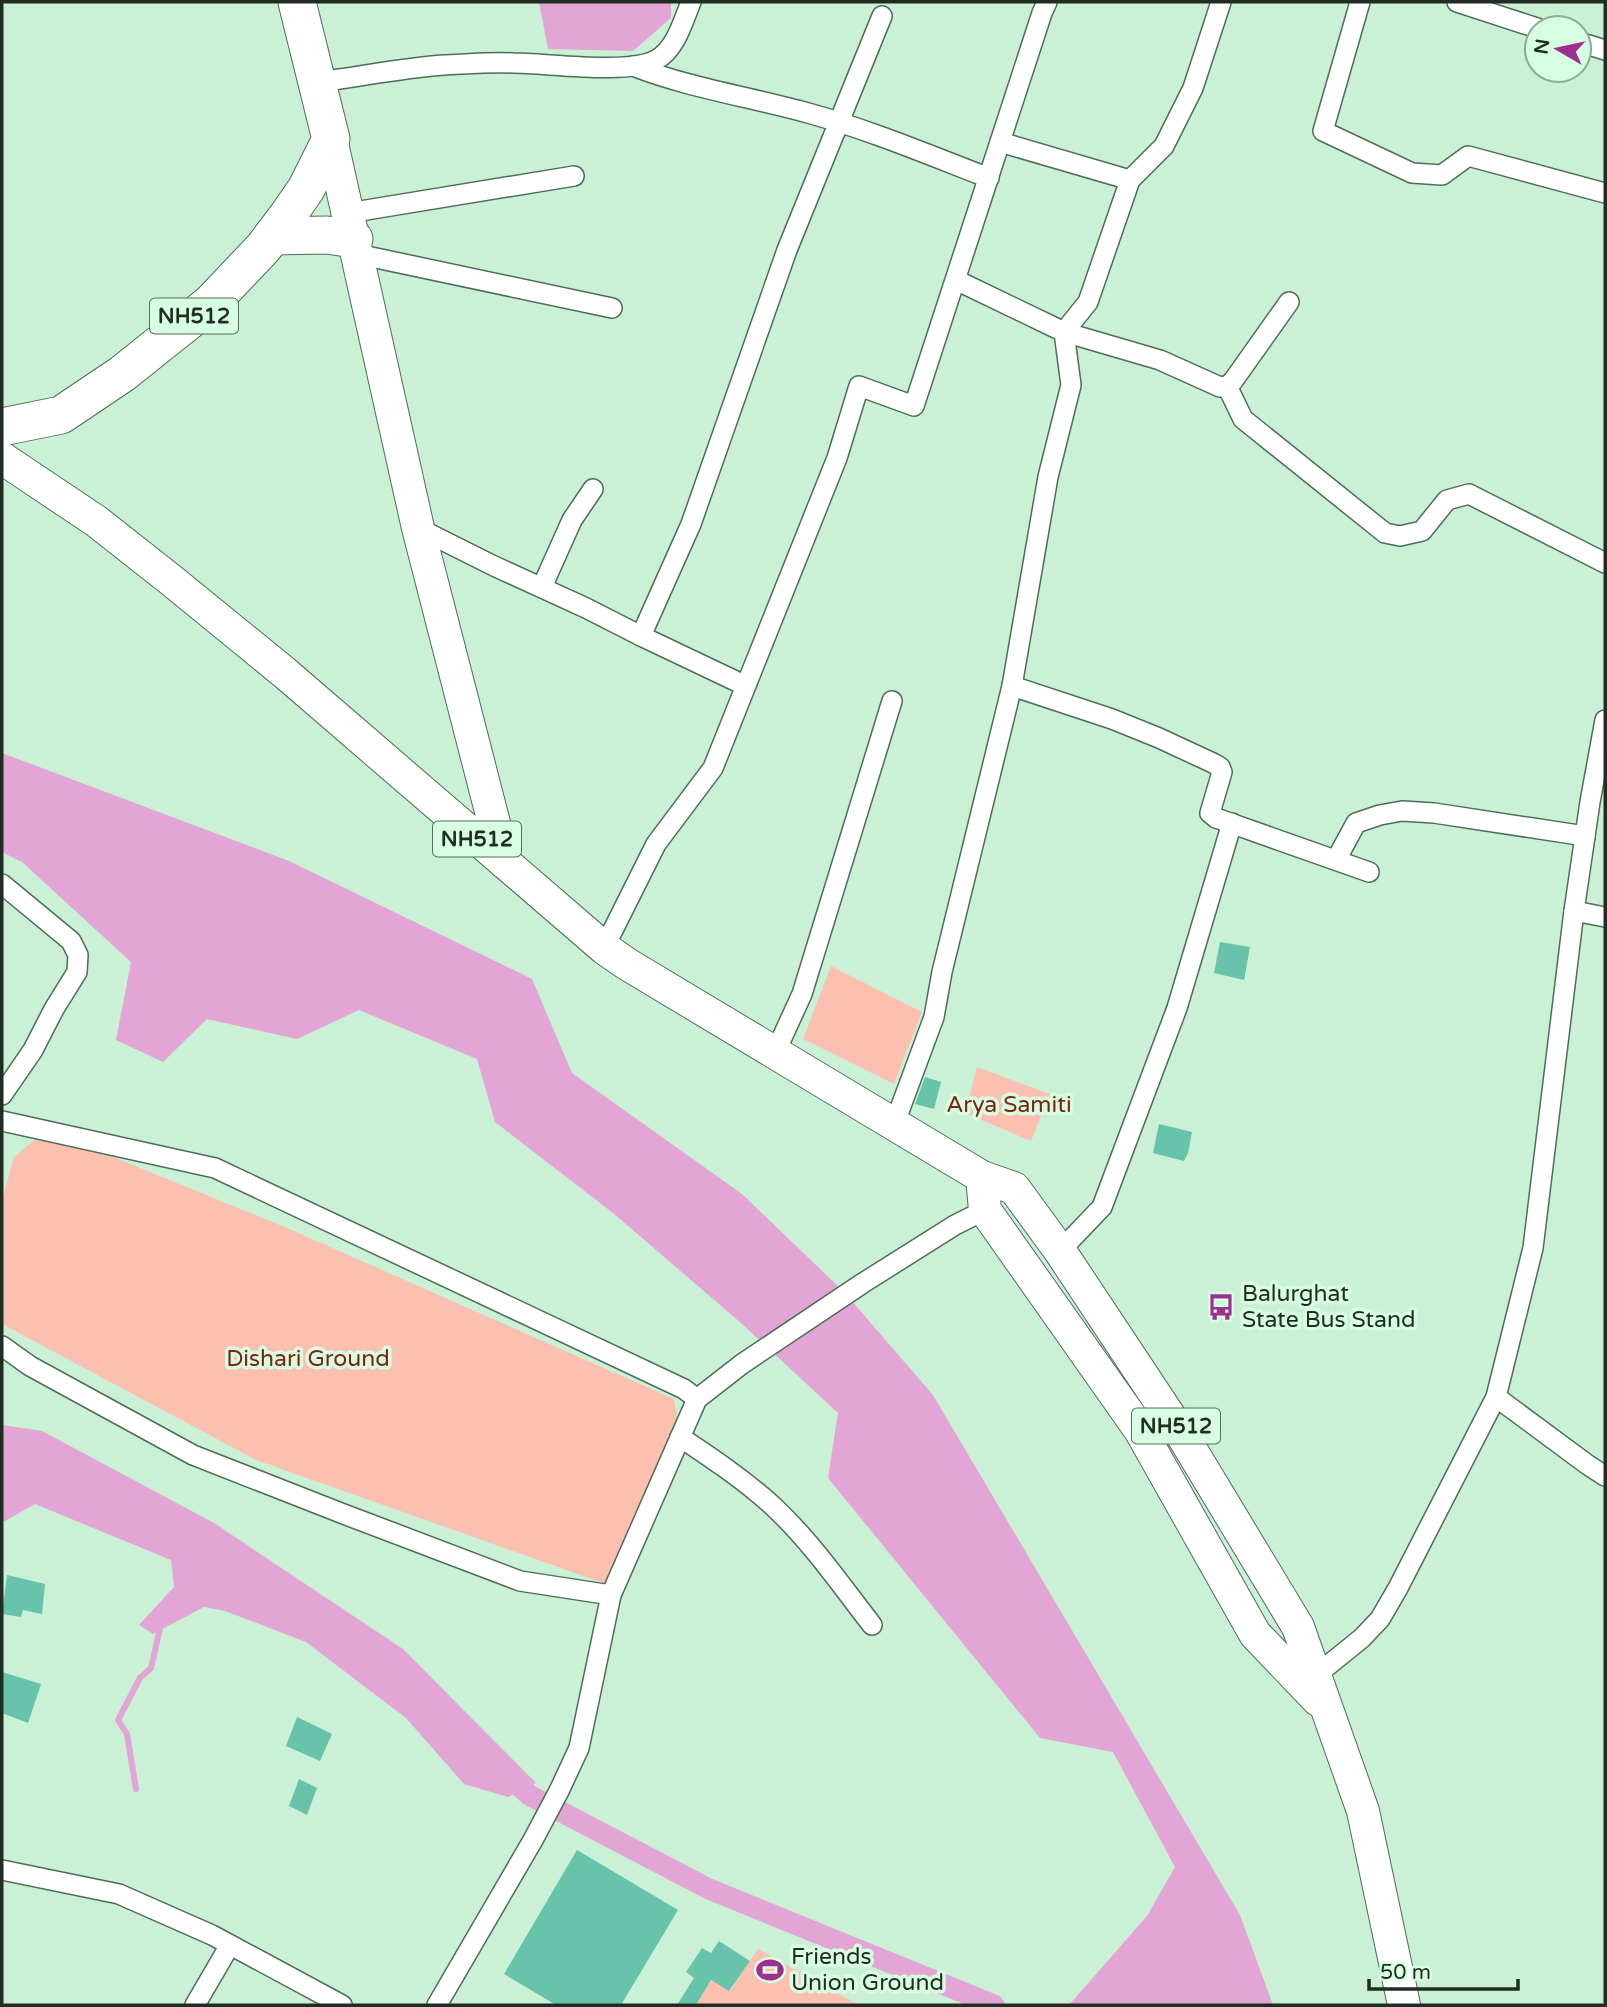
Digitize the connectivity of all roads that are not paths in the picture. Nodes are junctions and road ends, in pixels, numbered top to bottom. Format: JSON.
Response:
{"nodes":[{"id":1,"x":297,"y":2,"type":"edge"},
{"id":2,"x":691,"y":2,"type":"edge"},
{"id":3,"x":1047,"y":2,"type":"edge"},
{"id":4,"x":1221,"y":2,"type":"edge"},
{"id":5,"x":1360,"y":2,"type":"edge"},
{"id":6,"x":1457,"y":2,"type":"edge"},
{"id":7,"x":882,"y":16,"type":"dead end"},
{"id":8,"x":1523,"y":23,"type":"edge"},
{"id":9,"x":633,"y":65,"type":"junction"},
{"id":10,"x":317,"y":82,"type":"junction"},
{"id":11,"x":839,"y":121,"type":"junction"},
{"id":12,"x":331,"y":139,"type":"junction"},
{"id":13,"x":1000,"y":142,"type":"junction"},
{"id":14,"x":574,"y":176,"type":"dead end"},
{"id":15,"x":989,"y":178,"type":"junction"},
{"id":16,"x":1130,"y":180,"type":"junction"},
{"id":17,"x":1605,"y":193,"type":"edge"},
{"id":18,"x":353,"y":235,"type":"junction"},
{"id":19,"x":272,"y":236,"type":"junction"},
{"id":20,"x":957,"y":280,"type":"junction"},
{"id":21,"x":1289,"y":302,"type":"dead end"},
{"id":22,"x":612,"y":308,"type":"dead end"},
{"id":23,"x":1064,"y":332,"type":"junction"},
{"id":24,"x":1227,"y":386,"type":"junction"},
{"id":25,"x":2,"y":427,"type":"edge"},
{"id":26,"x":2,"y":458,"type":"edge"},
{"id":27,"x":593,"y":489,"type":"dead end"},
{"id":28,"x":418,"y":528,"type":"junction"},
{"id":29,"x":1605,"y":563,"type":"edge"},
{"id":30,"x":542,"y":587,"type":"junction"},
{"id":31,"x":641,"y":636,"type":"junction"},
{"id":32,"x":744,"y":685,"type":"junction"},
{"id":33,"x":1012,"y":686,"type":"junction"},
{"id":34,"x":892,"y":701,"type":"dead end"},
{"id":35,"x":1605,"y":720,"type":"edge"},
{"id":36,"x":1232,"y":824,"type":"junction"},
{"id":37,"x":1586,"y":836,"type":"junction"},
{"id":38,"x":1336,"y":860,"type":"junction"},
{"id":39,"x":504,"y":862,"type":"junction"},
{"id":40,"x":1369,"y":872,"type":"dead end"},
{"id":41,"x":5,"y":894,"type":"edge"},
{"id":42,"x":1574,"y":911,"type":"junction"},
{"id":43,"x":1605,"y":917,"type":"edge"},
{"id":44,"x":604,"y":948,"type":"junction"},
{"id":45,"x":775,"y":1053,"type":"junction"},
{"id":46,"x":2,"y":1096,"type":"edge"},
{"id":47,"x":2,"y":1121,"type":"edge"},
{"id":48,"x":894,"y":1125,"type":"junction"},
{"id":49,"x":982,"y":1177,"type":"junction"},
{"id":50,"x":985,"y":1210,"type":"junction"},
{"id":51,"x":1060,"y":1251,"type":"junction"},
{"id":52,"x":2,"y":1346,"type":"edge"},
{"id":53,"x":1496,"y":1397,"type":"junction"},
{"id":54,"x":697,"y":1399,"type":"junction"},
{"id":55,"x":680,"y":1437,"type":"junction"},
{"id":56,"x":1605,"y":1476,"type":"edge"},
{"id":57,"x":611,"y":1595,"type":"junction"},
{"id":58,"x":872,"y":1625,"type":"dead end"},
{"id":59,"x":1315,"y":1676,"type":"junction"},
{"id":60,"x":1327,"y":1708,"type":"junction"},
{"id":61,"x":2,"y":1870,"type":"edge"},
{"id":62,"x":230,"y":1945,"type":"junction"},
{"id":63,"x":195,"y":2005,"type":"edge"},
{"id":64,"x":342,"y":2005,"type":"edge"},
{"id":65,"x":437,"y":2005,"type":"edge"},
{"id":66,"x":1404,"y":2005,"type":"edge"}],
"edges":[{"from":1,"to":10,"type":"highway"},
{"from":2,"to":9,"type":"street"},
{"from":3,"to":13,"type":"street"},
{"from":4,"to":16,"type":"street"},
{"from":5,"to":17,"type":"street"},
{"from":6,"to":8,"type":"street"},
{"from":7,"to":11,"type":"street"},
{"from":9,"to":10,"type":"street"},
{"from":9,"to":11,"type":"street"},
{"from":10,"to":12,"type":"highway"},
{"from":11,"to":15,"type":"street"},
{"from":11,"to":31,"type":"street"},
{"from":12,"to":18,"type":"main road"},
{"from":12,"to":19,"type":"highway","number":"NH512"},
{"from":13,"to":15,"type":"street"},
{"from":13,"to":16,"type":"street"},
{"from":14,"to":18,"type":"street"},
{"from":15,"to":20,"type":"street"},
{"from":16,"to":23,"type":"street"},
{"from":18,"to":19,"type":"highway"},
{"from":18,"to":22,"type":"street"},
{"from":18,"to":28,"type":"main road"},
{"from":19,"to":25,"type":"highway","number":"NH512"},
{"from":20,"to":23,"type":"street"},
{"from":20,"to":32,"type":"street"},
{"from":21,"to":24,"type":"street"},
{"from":23,"to":24,"type":"street"},
{"from":23,"to":33,"type":"street"},
{"from":24,"to":29,"type":"street"},
{"from":26,"to":39,"type":"main road","number":"NH512"},
{"from":27,"to":30,"type":"street"},
{"from":28,"to":30,"type":"street"},
{"from":28,"to":39,"type":"main road"},
{"from":30,"to":31,"type":"street"},
{"from":31,"to":32,"type":"street"},
{"from":32,"to":44,"type":"street"},
{"from":33,"to":36,"type":"street"},
{"from":33,"to":48,"type":"street"},
{"from":34,"to":45,"type":"street"},
{"from":35,"to":37,"type":"street"},
{"from":36,"to":38,"type":"street"},
{"from":36,"to":51,"type":"street"},
{"from":37,"to":38,"type":"street"},
{"from":37,"to":42,"type":"street"},
{"from":38,"to":40,"type":"street"},
{"from":39,"to":44,"type":"main road","number":"NH512"},
{"from":41,"to":46,"type":"street"},
{"from":42,"to":43,"type":"street"},
{"from":42,"to":53,"type":"street"},
{"from":44,"to":45,"type":"main road","number":"NH512"},
{"from":45,"to":48,"type":"main road","number":"NH512"},
{"from":47,"to":54,"type":"street"},
{"from":48,"to":49,"type":"main road","number":"NH512"},
{"from":49,"to":50,"type":"main road"},
{"from":49,"to":51,"type":"main road","number":"NH512"},
{"from":50,"to":54,"type":"street"},
{"from":50,"to":60,"type":"main road"},
{"from":51,"to":59,"type":"main road","number":"NH512"},
{"from":52,"to":57,"type":"street"},
{"from":53,"to":56,"type":"street"},
{"from":53,"to":59,"type":"street"},
{"from":54,"to":55,"type":"street"},
{"from":55,"to":57,"type":"street"},
{"from":55,"to":58,"type":"street"},
{"from":57,"to":65,"type":"street"},
{"from":59,"to":60,"type":"main road","number":"NH512"},
{"from":60,"to":66,"type":"main road","number":"NH512"},
{"from":61,"to":62,"type":"street"},
{"from":62,"to":63,"type":"street"},
{"from":62,"to":64,"type":"street"}]}
